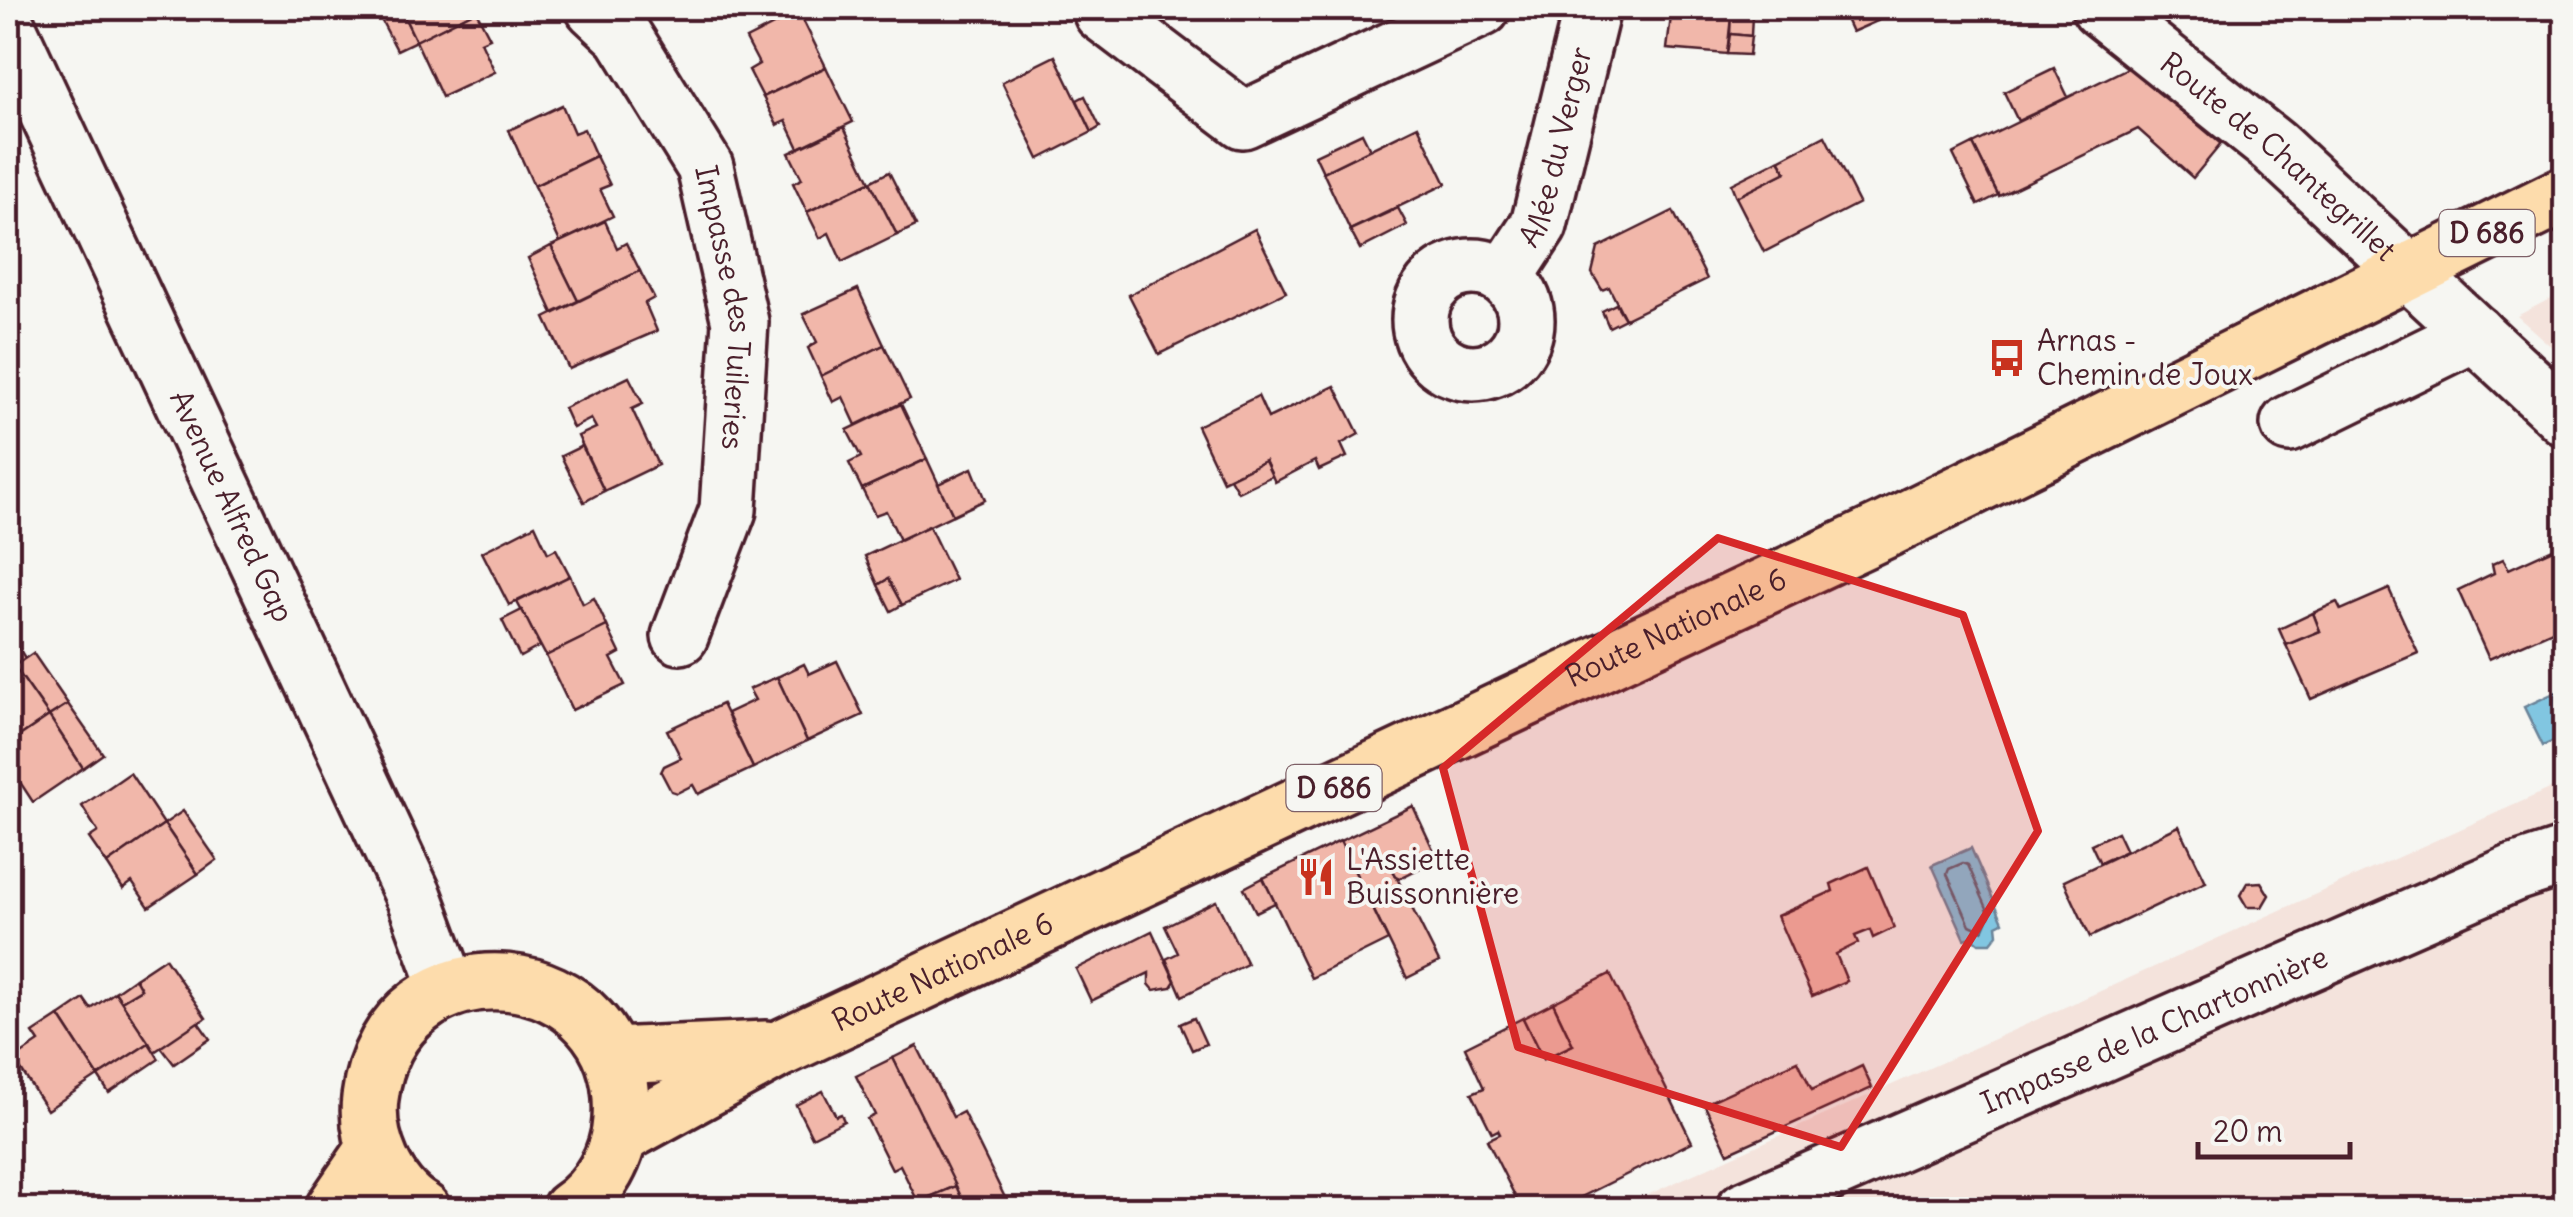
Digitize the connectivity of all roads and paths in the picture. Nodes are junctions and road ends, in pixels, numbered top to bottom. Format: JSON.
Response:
{"nodes":[{"id":1,"x":594,"y":8,"type":"edge"},
{"id":2,"x":1482,"y":8,"type":"edge"},
{"id":3,"x":1592,"y":8,"type":"edge"},
{"id":4,"x":2100,"y":8,"type":"edge"},
{"id":5,"x":1102,"y":13,"type":"dead end"},
{"id":6,"x":8,"y":28,"type":"edge"},
{"id":7,"x":2566,"y":194,"type":"edge"},
{"id":8,"x":2409,"y":272,"type":"junction"},
{"id":9,"x":1505,"y":278,"type":"dead end"},
{"id":10,"x":2475,"y":333,"type":"junction"},
{"id":11,"x":2566,"y":418,"type":"edge"},
{"id":12,"x":2290,"y":424,"type":"dead end"},
{"id":13,"x":680,"y":636,"type":"dead end"},
{"id":14,"x":2566,"y":856,"type":"edge"},
{"id":15,"x":448,"y":988,"type":"junction"},
{"id":16,"x":779,"y":1049,"type":"junction"},
{"id":17,"x":612,"y":1056,"type":"junction"},
{"id":18,"x":620,"y":1136,"type":"junction"},
{"id":19,"x":376,"y":1148,"type":"junction"},
{"id":20,"x":333,"y":1210,"type":"edge"},
{"id":21,"x":422,"y":1210,"type":"edge"},
{"id":22,"x":570,"y":1210,"type":"edge"},
{"id":23,"x":1744,"y":1210,"type":"edge"}],
"edges":[{"from":1,"to":13,"type":"street","name":"Impasse des Tuileries"},
{"from":2,"to":5,"type":"street"},
{"from":3,"to":9,"type":"street","name":"Allée du Verger"},
{"from":4,"to":8,"type":"street","name":"Route de Chantegrillet"},
{"from":6,"to":15,"type":"street","name":"Avenue Alfred Gap"},
{"from":7,"to":8,"type":"main road","name":"Route Nationale 6","number":"D 686"},
{"from":8,"to":10,"type":"street","name":"Route de Chantegrillet"},
{"from":8,"to":16,"type":"main road","name":"Route Nationale 6","number":"D 686"},
{"from":10,"to":11,"type":"street","name":"Route de Chantegrillet"},
{"from":10,"to":12,"type":"street"},
{"from":14,"to":23,"type":"street","name":"Impasse de la Chartonnière"},
{"from":15,"to":17,"type":"main road"},
{"from":15,"to":19,"type":"main road"},
{"from":16,"to":17,"type":"main road","name":"Route Nationale 6","number":"D 686"},
{"from":16,"to":18,"type":"main road","name":"Route Nationale 6","number":"D 686"},
{"from":17,"to":18,"type":"main road"},
{"from":18,"to":22,"type":"main road"},
{"from":19,"to":20,"type":"main road"},
{"from":19,"to":21,"type":"main road"}]}
